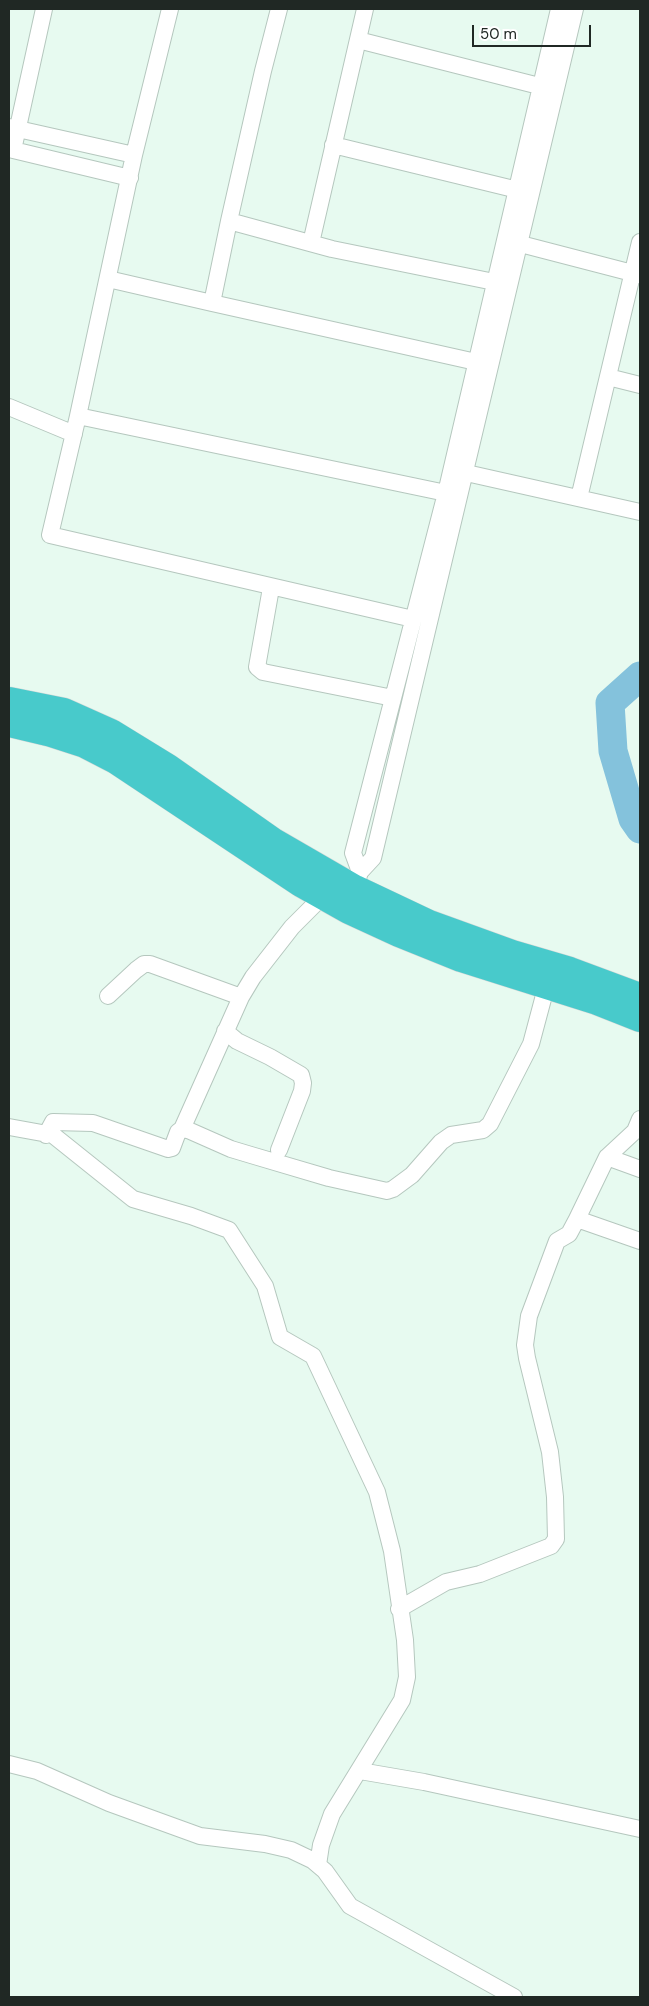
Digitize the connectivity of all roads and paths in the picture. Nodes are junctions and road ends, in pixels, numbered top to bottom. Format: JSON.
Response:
{"nodes":[{"id":1,"x":44,"y":9,"type":"edge"},
{"id":2,"x":170,"y":9,"type":"edge"},
{"id":3,"x":279,"y":9,"type":"edge"},
{"id":4,"x":365,"y":9,"type":"edge"},
{"id":5,"x":559,"y":9,"type":"edge"},
{"id":6,"x":575,"y":9,"type":"edge"},
{"id":7,"x":358,"y":40,"type":"junction"},
{"id":8,"x":548,"y":88,"type":"junction"},
{"id":9,"x":13,"y":128,"type":"edge"},
{"id":10,"x":333,"y":145,"type":"junction"},
{"id":11,"x":11,"y":150,"type":"edge"},
{"id":12,"x":134,"y":155,"type":"junction"},
{"id":13,"x":130,"y":178,"type":"junction"},
{"id":14,"x":524,"y":192,"type":"junction"},
{"id":15,"x":229,"y":221,"type":"junction"},
{"id":16,"x":512,"y":242,"type":"junction"},
{"id":17,"x":640,"y":242,"type":"edge"},
{"id":18,"x":311,"y":243,"type":"junction"},
{"id":19,"x":637,"y":274,"type":"edge"},
{"id":20,"x":108,"y":279,"type":"junction"},
{"id":21,"x":502,"y":284,"type":"junction"},
{"id":22,"x":212,"y":303,"type":"junction"},
{"id":23,"x":482,"y":363,"type":"junction"},
{"id":24,"x":608,"y":377,"type":"junction"},
{"id":25,"x":640,"y":385,"type":"edge"},
{"id":26,"x":9,"y":407,"type":"edge"},
{"id":27,"x":78,"y":416,"type":"junction"},
{"id":28,"x":74,"y":434,"type":"junction"},
{"id":29,"x":457,"y":471,"type":"junction"},
{"id":30,"x":446,"y":493,"type":"junction"},
{"id":31,"x":579,"y":498,"type":"junction"},
{"id":32,"x":640,"y":512,"type":"edge"},
{"id":33,"x":271,"y":588,"type":"junction"},
{"id":34,"x":414,"y":619,"type":"junction"},
{"id":35,"x":393,"y":698,"type":"junction"},
{"id":36,"x":9,"y":701,"type":"edge"},
{"id":37,"x":9,"y":723,"type":"edge"},
{"id":38,"x":354,"y":890,"type":"junction"},
{"id":39,"x":323,"y":896,"type":"junction"},
{"id":40,"x":547,"y":984,"type":"junction"},
{"id":41,"x":108,"y":996,"type":"dead end"},
{"id":42,"x":241,"y":997,"type":"junction"},
{"id":43,"x":640,"y":997,"type":"edge"},
{"id":44,"x":640,"y":1018,"type":"edge"},
{"id":45,"x":225,"y":1031,"type":"junction"},
{"id":46,"x":640,"y":1119,"type":"edge"},
{"id":47,"x":9,"y":1127,"type":"edge"},
{"id":48,"x":182,"y":1129,"type":"junction"},
{"id":49,"x":46,"y":1134,"type":"junction"},
{"id":50,"x":279,"y":1150,"type":"dead end"},
{"id":51,"x":607,"y":1157,"type":"junction"},
{"id":52,"x":640,"y":1169,"type":"edge"},
{"id":53,"x":577,"y":1219,"type":"junction"},
{"id":54,"x":640,"y":1241,"type":"edge"},
{"id":55,"x":399,"y":1609,"type":"junction"},
{"id":56,"x":9,"y":1764,"type":"edge"},
{"id":57,"x":360,"y":1771,"type":"junction"},
{"id":58,"x":640,"y":1829,"type":"edge"},
{"id":59,"x":318,"y":1865,"type":"junction"},
{"id":60,"x":514,"y":1997,"type":"edge"}],
"edges":[{"from":1,"to":9,"type":"street"},
{"from":2,"to":12,"type":"street"},
{"from":3,"to":15,"type":"street"},
{"from":4,"to":7,"type":"street"},
{"from":5,"to":8,"type":"street"},
{"from":6,"to":8,"type":"street"},
{"from":7,"to":8,"type":"street"},
{"from":7,"to":10,"type":"street"},
{"from":8,"to":14,"type":"street"},
{"from":9,"to":11,"type":"street"},
{"from":9,"to":12,"type":"street"},
{"from":10,"to":14,"type":"street"},
{"from":10,"to":18,"type":"street"},
{"from":11,"to":13,"type":"street"},
{"from":12,"to":13,"type":"street"},
{"from":13,"to":20,"type":"street"},
{"from":14,"to":16,"type":"street"},
{"from":15,"to":18,"type":"street"},
{"from":15,"to":22,"type":"street"},
{"from":16,"to":19,"type":"street"},
{"from":16,"to":21,"type":"street"},
{"from":17,"to":19,"type":"street"},
{"from":18,"to":21,"type":"street"},
{"from":19,"to":24,"type":"street"},
{"from":20,"to":22,"type":"street"},
{"from":20,"to":27,"type":"street"},
{"from":21,"to":23,"type":"street"},
{"from":22,"to":23,"type":"street"},
{"from":23,"to":29,"type":"street"},
{"from":24,"to":25,"type":"street"},
{"from":24,"to":31,"type":"street"},
{"from":26,"to":28,"type":"street"},
{"from":27,"to":28,"type":"street"},
{"from":27,"to":30,"type":"street"},
{"from":28,"to":33,"type":"street"},
{"from":29,"to":30,"type":"street"},
{"from":29,"to":31,"type":"street"},
{"from":29,"to":38,"type":"street"},
{"from":30,"to":34,"type":"street"},
{"from":31,"to":32,"type":"street"},
{"from":33,"to":34,"type":"street"},
{"from":33,"to":35,"type":"street"},
{"from":34,"to":35,"type":"street"},
{"from":35,"to":38,"type":"street"},
{"from":36,"to":38,"type":"highway"},
{"from":37,"to":39,"type":"highway"},
{"from":38,"to":39,"type":"highway"},
{"from":38,"to":40,"type":"highway"},
{"from":38,"to":43,"type":"highway"},
{"from":39,"to":42,"type":"street"},
{"from":40,"to":44,"type":"highway"},
{"from":40,"to":48,"type":"street"},
{"from":41,"to":42,"type":"street"},
{"from":42,"to":45,"type":"street"},
{"from":45,"to":48,"type":"street"},
{"from":45,"to":50,"type":"street"},
{"from":46,"to":51,"type":"street"},
{"from":47,"to":49,"type":"street"},
{"from":48,"to":49,"type":"street"},
{"from":49,"to":55,"type":"street"},
{"from":51,"to":52,"type":"street"},
{"from":51,"to":53,"type":"street"},
{"from":53,"to":54,"type":"street"},
{"from":53,"to":55,"type":"street"},
{"from":55,"to":57,"type":"street"},
{"from":56,"to":59,"type":"street"},
{"from":57,"to":58,"type":"street"},
{"from":57,"to":59,"type":"street"},
{"from":59,"to":60,"type":"street"}]}
